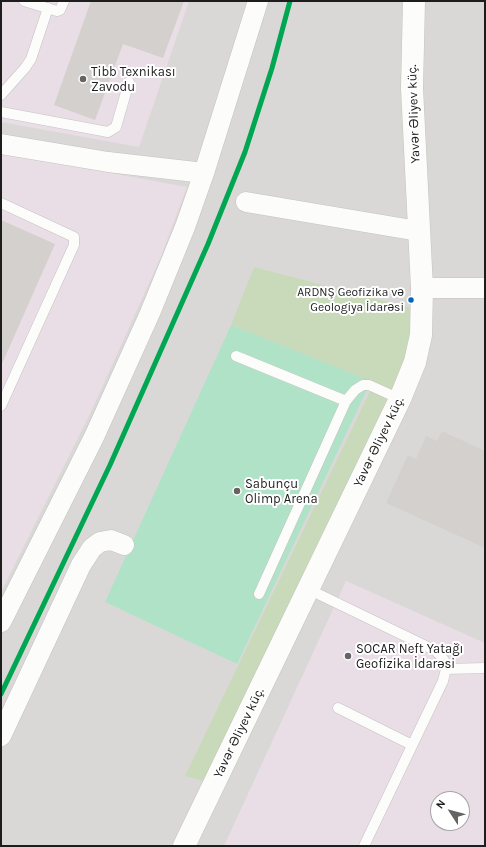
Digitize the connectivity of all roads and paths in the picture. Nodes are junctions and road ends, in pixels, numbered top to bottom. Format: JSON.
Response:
{"nodes":[{"id":1,"x":24,"y":1,"type":"edge"},
{"id":2,"x":64,"y":1,"type":"edge"},
{"id":3,"x":258,"y":1,"type":"edge"},
{"id":4,"x":414,"y":1,"type":"edge"},
{"id":5,"x":48,"y":8,"type":"junction"},
{"id":6,"x":129,"y":82,"type":"dead end"},
{"id":7,"x":1,"y":95,"type":"edge"},
{"id":8,"x":1,"y":112,"type":"edge"},
{"id":9,"x":1,"y":144,"type":"edge"},
{"id":10,"x":204,"y":173,"type":"junction"},
{"id":11,"x":246,"y":202,"type":"dead end"},
{"id":12,"x":1,"y":204,"type":"edge"},
{"id":13,"x":418,"y":231,"type":"junction"},
{"id":14,"x":422,"y":288,"type":"junction"},
{"id":15,"x":485,"y":288,"type":"edge"},
{"id":16,"x":236,"y":356,"type":"dead end"},
{"id":17,"x":400,"y":399,"type":"junction"},
{"id":18,"x":346,"y":401,"type":"junction"},
{"id":19,"x":1,"y":406,"type":"edge"},
{"id":20,"x":124,"y":545,"type":"dead end"},
{"id":21,"x":308,"y":590,"type":"junction"},
{"id":22,"x":259,"y":594,"type":"dead end"},
{"id":23,"x":1,"y":622,"type":"edge"},
{"id":24,"x":485,"y":668,"type":"edge"},
{"id":25,"x":446,"y":669,"type":"junction"},
{"id":26,"x":338,"y":708,"type":"dead end"},
{"id":27,"x":1,"y":736,"type":"edge"},
{"id":28,"x":412,"y":744,"type":"junction"},
{"id":29,"x":184,"y":846,"type":"edge"},
{"id":30,"x":364,"y":846,"type":"edge"}],
"edges":[{"from":1,"to":5,"type":"lane"},
{"from":2,"to":5,"type":"lane"},
{"from":3,"to":10,"type":"street"},
{"from":4,"to":13,"type":"street","name":"Yavər Əliyev küç."},
{"from":5,"to":7,"type":"lane"},
{"from":6,"to":8,"type":"lane"},
{"from":9,"to":10,"type":"street"},
{"from":10,"to":23,"type":"street"},
{"from":11,"to":13,"type":"street"},
{"from":12,"to":19,"type":"lane"},
{"from":13,"to":14,"type":"street","name":"Yavər Əliyev küç."},
{"from":14,"to":15,"type":"street"},
{"from":14,"to":17,"type":"street","name":"Yavər Əliyev küç."},
{"from":16,"to":18,"type":"lane"},
{"from":17,"to":18,"type":"lane"},
{"from":17,"to":21,"type":"street","name":"Yavər Əliyev küç."},
{"from":18,"to":22,"type":"lane"},
{"from":20,"to":27,"type":"street"},
{"from":21,"to":25,"type":"lane"},
{"from":21,"to":29,"type":"street","name":"Yavər Əliyev küç."},
{"from":24,"to":25,"type":"lane"},
{"from":25,"to":28,"type":"lane"},
{"from":26,"to":28,"type":"lane"},
{"from":28,"to":30,"type":"lane"}]}
